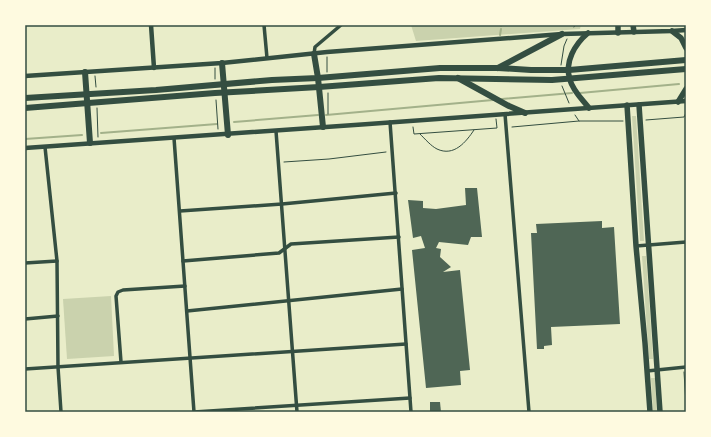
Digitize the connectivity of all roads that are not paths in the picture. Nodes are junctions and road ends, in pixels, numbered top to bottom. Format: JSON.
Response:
{"nodes":[{"id":1,"x":151,"y":25,"type":"edge"},
{"id":2,"x":264,"y":25,"type":"edge"},
{"id":3,"x":341,"y":25,"type":"edge"},
{"id":4,"x":618,"y":25,"type":"edge"},
{"id":5,"x":633,"y":25,"type":"edge"},
{"id":6,"x":686,"y":30,"type":"edge"},
{"id":7,"x":672,"y":31,"type":"junction"},
{"id":8,"x":634,"y":32,"type":"junction"},
{"id":9,"x":588,"y":33,"type":"junction"},
{"id":10,"x":618,"y":33,"type":"junction"},
{"id":11,"x":562,"y":34,"type":"junction"},
{"id":12,"x":686,"y":48,"type":"edge"},
{"id":13,"x":314,"y":54,"type":"junction"},
{"id":14,"x":267,"y":58,"type":"junction"},
{"id":15,"x":686,"y":60,"type":"edge"},
{"id":16,"x":222,"y":63,"type":"junction"},
{"id":17,"x":154,"y":68,"type":"junction"},
{"id":18,"x":498,"y":68,"type":"junction"},
{"id":19,"x":686,"y":69,"type":"edge"},
{"id":20,"x":569,"y":70,"type":"junction"},
{"id":21,"x":85,"y":72,"type":"junction"},
{"id":22,"x":25,"y":76,"type":"edge"},
{"id":23,"x":318,"y":78,"type":"junction"},
{"id":24,"x":457,"y":78,"type":"junction"},
{"id":25,"x":569,"y":79,"type":"junction"},
{"id":26,"x":223,"y":84,"type":"junction"},
{"id":27,"x":319,"y":87,"type":"junction"},
{"id":28,"x":686,"y":89,"type":"edge"},
{"id":29,"x":224,"y":92,"type":"junction"},
{"id":30,"x":86,"y":95,"type":"junction"},
{"id":31,"x":25,"y":98,"type":"edge"},
{"id":32,"x":686,"y":101,"type":"edge"},
{"id":33,"x":678,"y":102,"type":"junction"},
{"id":34,"x":87,"y":103,"type":"junction"},
{"id":35,"x":639,"y":104,"type":"junction"},
{"id":36,"x":626,"y":105,"type":"junction"},
{"id":37,"x":25,"y":108,"type":"edge"},
{"id":38,"x":589,"y":108,"type":"junction"},
{"id":39,"x":525,"y":112,"type":"junction"},
{"id":40,"x":505,"y":114,"type":"junction"},
{"id":41,"x":390,"y":122,"type":"junction"},
{"id":42,"x":323,"y":127,"type":"junction"},
{"id":43,"x":276,"y":131,"type":"junction"},
{"id":44,"x":228,"y":135,"type":"junction"},
{"id":45,"x":174,"y":138,"type":"junction"},
{"id":46,"x":90,"y":143,"type":"junction"},
{"id":47,"x":45,"y":147,"type":"junction"},
{"id":48,"x":25,"y":148,"type":"edge"},
{"id":49,"x":396,"y":193,"type":"junction"},
{"id":50,"x":282,"y":204,"type":"junction"},
{"id":51,"x":180,"y":211,"type":"junction"},
{"id":52,"x":399,"y":237,"type":"junction"},
{"id":53,"x":686,"y":242,"type":"edge"},
{"id":54,"x":649,"y":244,"type":"junction"},
{"id":55,"x":636,"y":246,"type":"junction"},
{"id":56,"x":285,"y":249,"type":"junction"},
{"id":57,"x":57,"y":261,"type":"junction"},
{"id":58,"x":183,"y":261,"type":"junction"},
{"id":59,"x":25,"y":263,"type":"edge"},
{"id":60,"x":185,"y":286,"type":"junction"},
{"id":61,"x":402,"y":290,"type":"junction"},
{"id":62,"x":289,"y":301,"type":"junction"},
{"id":63,"x":187,"y":311,"type":"junction"},
{"id":64,"x":58,"y":316,"type":"junction"},
{"id":65,"x":25,"y":318,"type":"edge"},
{"id":66,"x":406,"y":344,"type":"junction"},
{"id":67,"x":292,"y":351,"type":"junction"},
{"id":68,"x":190,"y":358,"type":"junction"},
{"id":69,"x":121,"y":362,"type":"junction"},
{"id":70,"x":58,"y":367,"type":"junction"},
{"id":71,"x":685,"y":367,"type":"edge"},
{"id":72,"x":25,"y":369,"type":"edge"},
{"id":73,"x":658,"y":369,"type":"junction"},
{"id":74,"x":647,"y":371,"type":"junction"},
{"id":75,"x":410,"y":398,"type":"junction"},
{"id":76,"x":296,"y":405,"type":"junction"},
{"id":77,"x":61,"y":412,"type":"edge"},
{"id":78,"x":194,"y":412,"type":"edge"},
{"id":79,"x":297,"y":412,"type":"edge"},
{"id":80,"x":411,"y":412,"type":"edge"},
{"id":81,"x":528,"y":412,"type":"edge"},
{"id":82,"x":650,"y":412,"type":"edge"},
{"id":83,"x":660,"y":412,"type":"edge"}],
"edges":[{"from":1,"to":17,"type":"street"},
{"from":2,"to":14,"type":"street"},
{"from":3,"to":13,"type":"street"},
{"from":4,"to":10,"type":"main road"},
{"from":5,"to":8,"type":"main road"},
{"from":6,"to":7,"type":"street"},
{"from":7,"to":8,"type":"street"},
{"from":7,"to":12,"type":"main road"},
{"from":8,"to":10,"type":"street"},
{"from":9,"to":10,"type":"street"},
{"from":9,"to":11,"type":"street"},
{"from":9,"to":20,"type":"main road"},
{"from":11,"to":13,"type":"street"},
{"from":11,"to":18,"type":"highway"},
{"from":13,"to":14,"type":"street"},
{"from":13,"to":23,"type":"highway"},
{"from":14,"to":16,"type":"street"},
{"from":15,"to":20,"type":"highway"},
{"from":16,"to":17,"type":"street"},
{"from":16,"to":26,"type":"highway"},
{"from":17,"to":21,"type":"street"},
{"from":18,"to":20,"type":"highway"},
{"from":18,"to":23,"type":"highway"},
{"from":19,"to":25,"type":"highway"},
{"from":20,"to":25,"type":"main road"},
{"from":21,"to":22,"type":"street"},
{"from":21,"to":30,"type":"highway"},
{"from":23,"to":26,"type":"highway"},
{"from":23,"to":27,"type":"highway"},
{"from":24,"to":25,"type":"highway"},
{"from":24,"to":27,"type":"highway"},
{"from":24,"to":39,"type":"highway"},
{"from":25,"to":38,"type":"main road"},
{"from":26,"to":29,"type":"highway"},
{"from":26,"to":30,"type":"highway"},
{"from":27,"to":29,"type":"highway"},
{"from":27,"to":42,"type":"highway"},
{"from":28,"to":33,"type":"main road"},
{"from":29,"to":34,"type":"highway"},
{"from":29,"to":44,"type":"highway"},
{"from":30,"to":31,"type":"highway"},
{"from":30,"to":34,"type":"highway"},
{"from":32,"to":33,"type":"street"},
{"from":33,"to":35,"type":"street"},
{"from":34,"to":37,"type":"highway"},
{"from":34,"to":46,"type":"highway"},
{"from":35,"to":36,"type":"street"},
{"from":35,"to":54,"type":"main road"},
{"from":36,"to":38,"type":"street"},
{"from":36,"to":55,"type":"main road"},
{"from":38,"to":39,"type":"street"},
{"from":39,"to":40,"type":"street"},
{"from":40,"to":41,"type":"street"},
{"from":40,"to":81,"type":"street"},
{"from":41,"to":42,"type":"street"},
{"from":41,"to":49,"type":"street"},
{"from":42,"to":43,"type":"street"},
{"from":43,"to":44,"type":"street"},
{"from":43,"to":50,"type":"street"},
{"from":44,"to":45,"type":"street"},
{"from":45,"to":46,"type":"street"},
{"from":45,"to":51,"type":"street"},
{"from":46,"to":47,"type":"street"},
{"from":47,"to":48,"type":"street"},
{"from":47,"to":57,"type":"street"},
{"from":49,"to":50,"type":"street"},
{"from":49,"to":52,"type":"street"},
{"from":50,"to":51,"type":"street"},
{"from":50,"to":56,"type":"street"},
{"from":51,"to":58,"type":"street"},
{"from":52,"to":56,"type":"street"},
{"from":52,"to":61,"type":"street"},
{"from":53,"to":54,"type":"street"},
{"from":54,"to":55,"type":"street"},
{"from":54,"to":73,"type":"main road"},
{"from":55,"to":74,"type":"main road"},
{"from":56,"to":58,"type":"street"},
{"from":56,"to":62,"type":"street"},
{"from":57,"to":59,"type":"street"},
{"from":57,"to":64,"type":"street"},
{"from":58,"to":60,"type":"street"},
{"from":60,"to":63,"type":"street"},
{"from":60,"to":69,"type":"street"},
{"from":61,"to":62,"type":"street"},
{"from":61,"to":66,"type":"street"},
{"from":62,"to":63,"type":"street"},
{"from":62,"to":67,"type":"street"},
{"from":63,"to":68,"type":"street"},
{"from":64,"to":65,"type":"street"},
{"from":64,"to":70,"type":"street"},
{"from":66,"to":67,"type":"street"},
{"from":66,"to":75,"type":"street"},
{"from":67,"to":68,"type":"street"},
{"from":67,"to":76,"type":"street"},
{"from":68,"to":69,"type":"street"},
{"from":68,"to":78,"type":"street"},
{"from":69,"to":70,"type":"street"},
{"from":70,"to":72,"type":"street"},
{"from":70,"to":77,"type":"street"},
{"from":71,"to":73,"type":"street"},
{"from":73,"to":74,"type":"street"},
{"from":73,"to":83,"type":"main road"},
{"from":74,"to":82,"type":"main road"},
{"from":75,"to":76,"type":"street"},
{"from":75,"to":80,"type":"street"},
{"from":76,"to":78,"type":"street"},
{"from":76,"to":79,"type":"street"}]}
